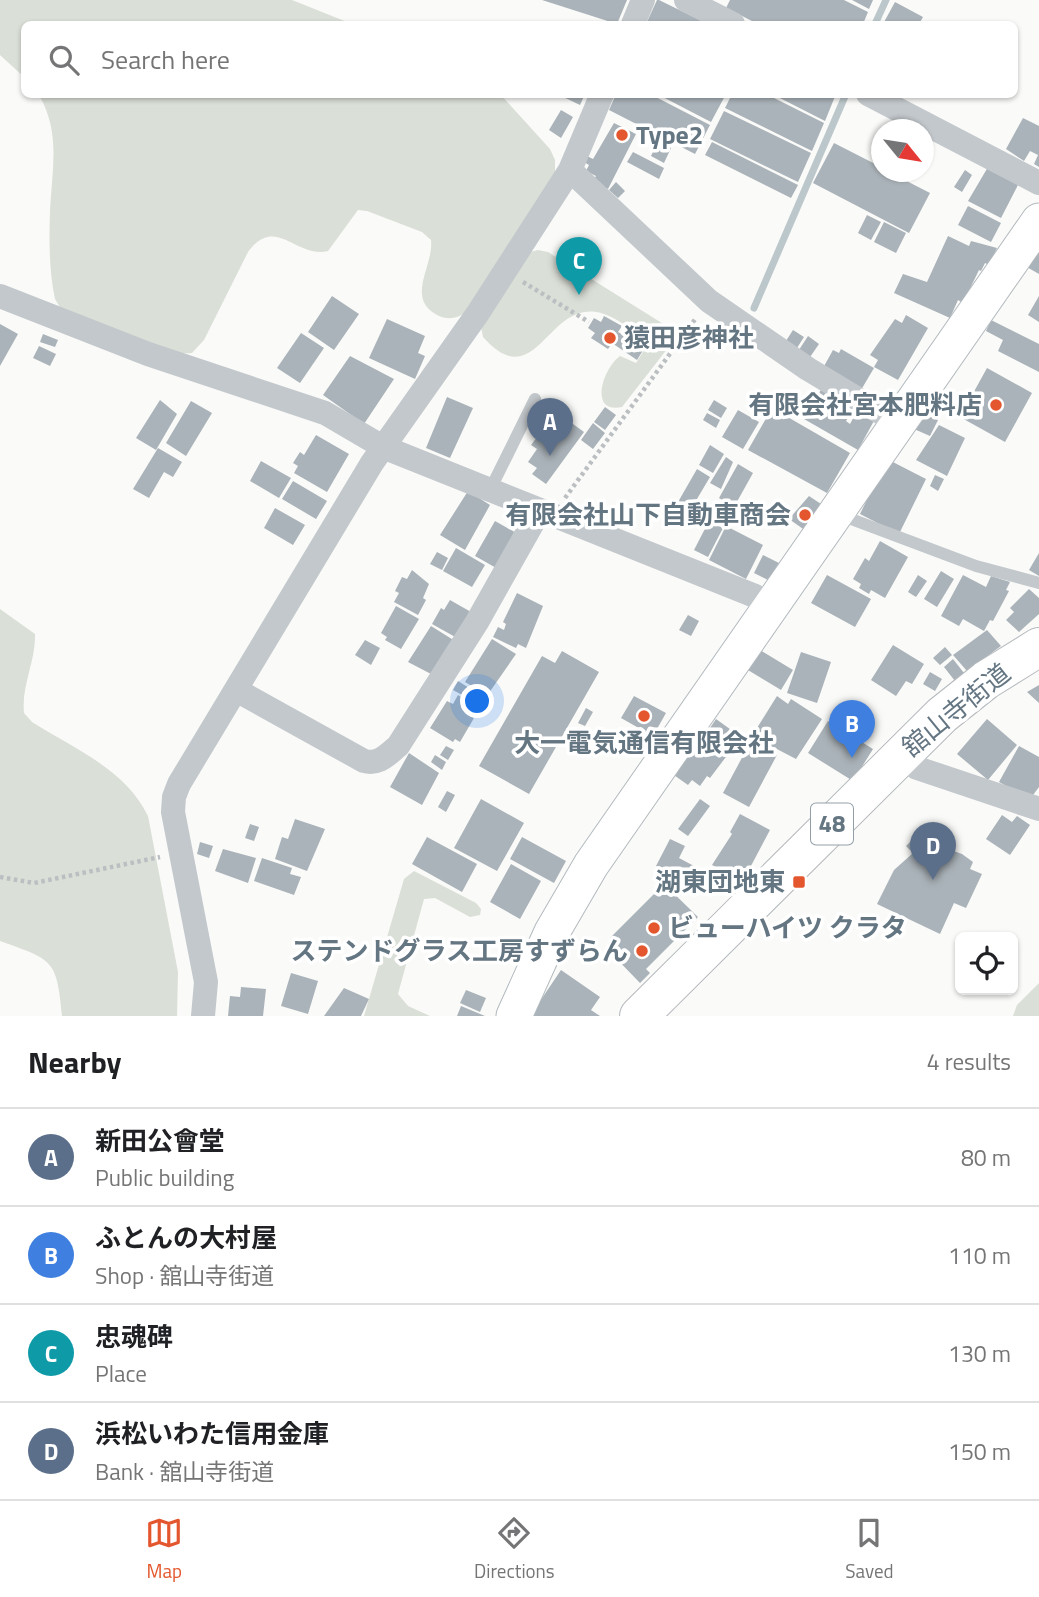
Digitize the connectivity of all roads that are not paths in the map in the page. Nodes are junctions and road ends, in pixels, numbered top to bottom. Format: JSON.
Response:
{"nodes":[{"id":1,"x":643,"y":0,"type":"edge"},
{"id":2,"x":686,"y":0,"type":"edge"},
{"id":3,"x":634,"y":21,"type":"edge"},
{"id":4,"x":727,"y":21,"type":"edge"},
{"id":5,"x":601,"y":98,"type":"edge"},
{"id":6,"x":877,"y":98,"type":"edge"},
{"id":7,"x":570,"y":170,"type":"junction"},
{"id":8,"x":1039,"y":183,"type":"edge"},
{"id":9,"x":1039,"y":221,"type":"edge"},
{"id":10,"x":0,"y":296,"type":"edge"},
{"id":11,"x":535,"y":399,"type":"dead end"},
{"id":12,"x":898,"y":423,"type":"junction"},
{"id":13,"x":383,"y":447,"type":"junction"},
{"id":14,"x":490,"y":490,"type":"junction"},
{"id":15,"x":838,"y":510,"type":"junction"},
{"id":16,"x":547,"y":513,"type":"junction"},
{"id":17,"x":1039,"y":583,"type":"edge"},
{"id":18,"x":771,"y":606,"type":"junction"},
{"id":19,"x":1039,"y":647,"type":"edge"},
{"id":20,"x":236,"y":690,"type":"junction"},
{"id":21,"x":902,"y":754,"type":"junction"},
{"id":22,"x":1039,"y":809,"type":"edge"},
{"id":23,"x":203,"y":1016,"type":"edge"},
{"id":24,"x":514,"y":1016,"type":"edge"},
{"id":25,"x":639,"y":1016,"type":"edge"}],
"edges":[{"from":1,"to":3,"type":"street"},
{"from":2,"to":4,"type":"street"},
{"from":5,"to":7,"type":"street"},
{"from":6,"to":8,"type":"street"},
{"from":7,"to":12,"type":"street"},
{"from":7,"to":13,"type":"street"},
{"from":9,"to":12,"type":"street"},
{"from":10,"to":13,"type":"street"},
{"from":11,"to":14,"type":"lane"},
{"from":12,"to":15,"type":"street"},
{"from":13,"to":14,"type":"street"},
{"from":13,"to":20,"type":"street"},
{"from":14,"to":16,"type":"street"},
{"from":15,"to":17,"type":"lane"},
{"from":15,"to":18,"type":"street"},
{"from":16,"to":18,"type":"street"},
{"from":16,"to":20,"type":"street"},
{"from":18,"to":24,"type":"street"},
{"from":19,"to":21,"type":"main road","name":"舘山寺街道","number":"48"},
{"from":20,"to":23,"type":"street"},
{"from":21,"to":22,"type":"street"},
{"from":21,"to":25,"type":"main road","name":"舘山寺街道","number":"48"}]}
